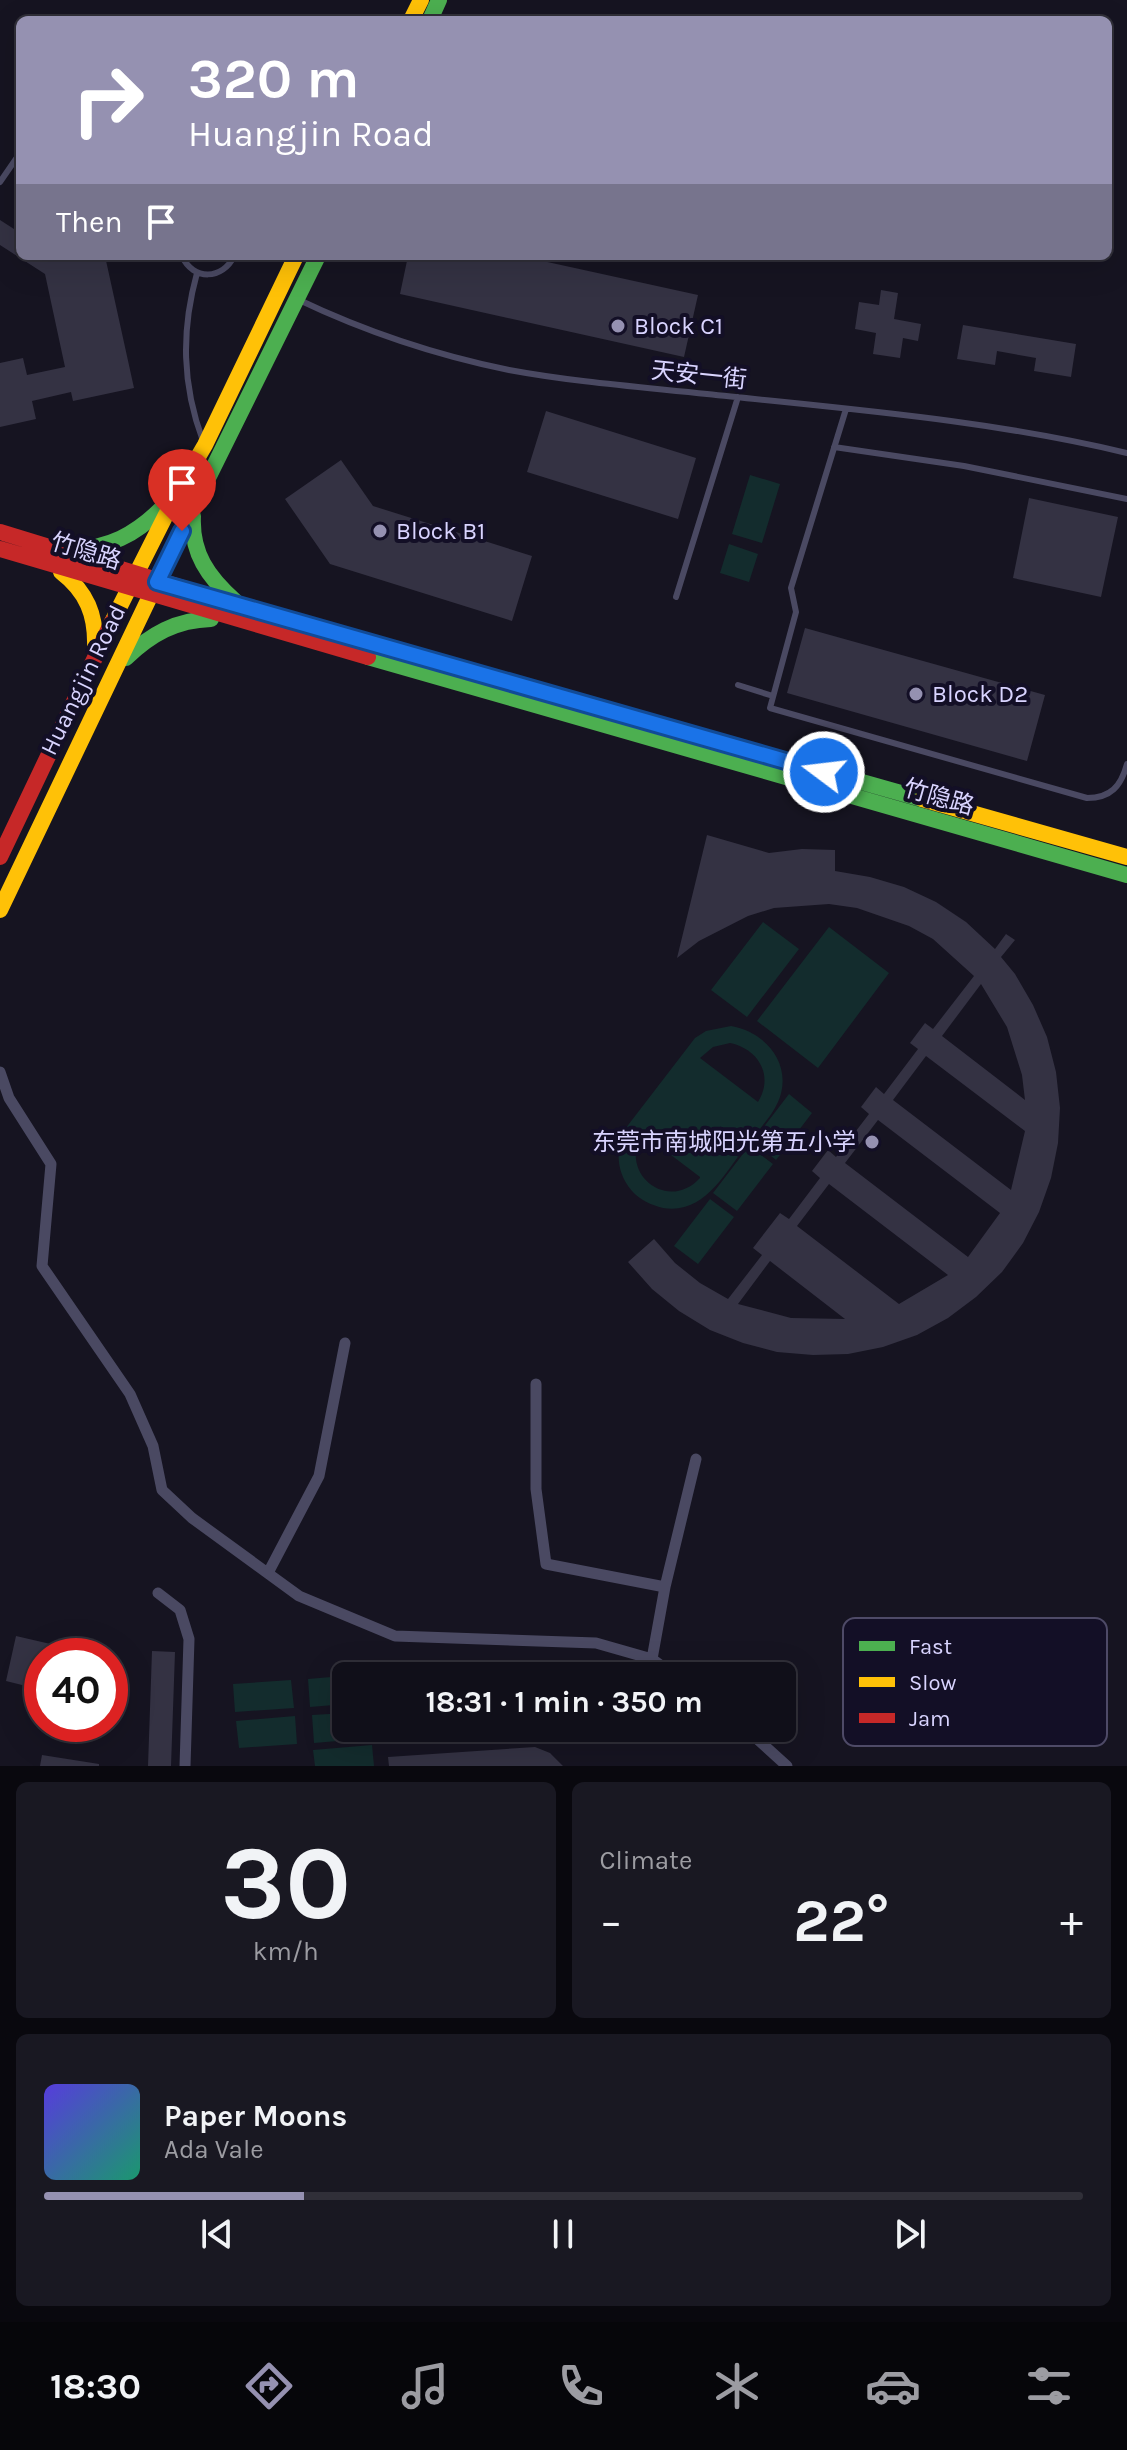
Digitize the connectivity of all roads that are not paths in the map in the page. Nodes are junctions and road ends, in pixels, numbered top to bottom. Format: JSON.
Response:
{"nodes":[{"id":1,"x":16,"y":159,"type":"edge"},
{"id":2,"x":0,"y":182,"type":"edge"},
{"id":3,"x":185,"y":260,"type":"edge"},
{"id":4,"x":232,"y":260,"type":"edge"},
{"id":5,"x":294,"y":260,"type":"edge"},
{"id":6,"x":316,"y":260,"type":"edge"},
{"id":7,"x":197,"y":273,"type":"junction"},
{"id":8,"x":279,"y":290,"type":"junction"},
{"id":9,"x":298,"y":299,"type":"junction"},
{"id":10,"x":738,"y":397,"type":"junction"},
{"id":11,"x":846,"y":409,"type":"junction"},
{"id":12,"x":205,"y":445,"type":"junction"},
{"id":13,"x":834,"y":447,"type":"junction"},
{"id":14,"x":1127,"y":453,"type":"edge"},
{"id":15,"x":177,"y":493,"type":"junction"},
{"id":16,"x":1127,"y":499,"type":"edge"},
{"id":17,"x":194,"y":507,"type":"junction"},
{"id":18,"x":0,"y":532,"type":"edge"},
{"id":19,"x":0,"y":549,"type":"edge"},
{"id":20,"x":53,"y":558,"type":"junction"},
{"id":21,"x":132,"y":582,"type":"junction"},
{"id":22,"x":154,"y":589,"type":"junction"},
{"id":23,"x":676,"y":597,"type":"dead end"},
{"id":24,"x":236,"y":612,"type":"junction"},
{"id":25,"x":94,"y":659,"type":"junction"},
{"id":26,"x":114,"y":671,"type":"junction"},
{"id":27,"x":738,"y":685,"type":"dead end"},
{"id":28,"x":773,"y":696,"type":"junction"},
{"id":29,"x":1127,"y":764,"type":"edge"},
{"id":30,"x":0,"y":857,"type":"edge"},
{"id":31,"x":1127,"y":857,"type":"edge"},
{"id":32,"x":1127,"y":875,"type":"edge"},
{"id":33,"x":0,"y":910,"type":"edge"},
{"id":34,"x":0,"y":1072,"type":"edge"},
{"id":35,"x":345,"y":1343,"type":"dead end"},
{"id":36,"x":536,"y":1384,"type":"dead end"},
{"id":37,"x":696,"y":1459,"type":"dead end"},
{"id":38,"x":268,"y":1573,"type":"junction"},
{"id":39,"x":665,"y":1587,"type":"junction"},
{"id":40,"x":158,"y":1593,"type":"dead end"},
{"id":41,"x":652,"y":1659,"type":"junction"},
{"id":42,"x":656,"y":1662,"type":"edge"},
{"id":43,"x":760,"y":1742,"type":"edge"},
{"id":44,"x":185,"y":1766,"type":"edge"},
{"id":45,"x":787,"y":1766,"type":"edge"}],
"edges":[{"from":1,"to":2,"type":"lane"},
{"from":3,"to":7,"type":"lane"},
{"from":4,"to":7,"type":"lane"},
{"from":5,"to":8,"type":"street","name":"Huangjin Road"},
{"from":6,"to":9,"type":"street","name":"Huangjin Road"},
{"from":7,"to":12,"type":"lane"},
{"from":8,"to":9,"type":"lane","name":"天安一街"},
{"from":8,"to":12,"type":"street","name":"Huangjin Road"},
{"from":9,"to":10,"type":"lane","name":"天安一街"},
{"from":9,"to":17,"type":"street","name":"Huangjin Road"},
{"from":10,"to":11,"type":"lane","name":"天安一街"},
{"from":10,"to":23,"type":"lane"},
{"from":11,"to":13,"type":"lane"},
{"from":11,"to":14,"type":"lane","name":"天安一街"},
{"from":12,"to":15,"type":"street","name":"Huangjin Road"},
{"from":13,"to":16,"type":"lane"},
{"from":13,"to":28,"type":"lane"},
{"from":15,"to":20,"type":"street"},
{"from":15,"to":21,"type":"street","name":"Huangjin Road"},
{"from":17,"to":22,"type":"street","name":"Huangjin Road"},
{"from":17,"to":24,"type":"street"},
{"from":18,"to":20,"type":"street","name":"竹隐路"},
{"from":19,"to":20,"type":"street","name":"竹隐路"},
{"from":20,"to":21,"type":"street","name":"竹隐路"},
{"from":20,"to":25,"type":"street"},
{"from":21,"to":22,"type":"street","name":"竹隐路"},
{"from":21,"to":25,"type":"street","name":"Huangjin Road"},
{"from":22,"to":24,"type":"street","name":"竹隐路"},
{"from":22,"to":26,"type":"street","name":"Huangjin Road"},
{"from":24,"to":26,"type":"street"},
{"from":24,"to":31,"type":"street","name":"竹隐路"},
{"from":24,"to":32,"type":"street","name":"竹隐路"},
{"from":25,"to":30,"type":"street","name":"Huangjin Road"},
{"from":26,"to":33,"type":"street","name":"Huangjin Road"},
{"from":27,"to":28,"type":"lane"},
{"from":28,"to":29,"type":"lane"},
{"from":34,"to":38,"type":"street"},
{"from":35,"to":38,"type":"street"},
{"from":36,"to":39,"type":"street"},
{"from":37,"to":39,"type":"street"},
{"from":38,"to":41,"type":"street"},
{"from":39,"to":41,"type":"street"},
{"from":40,"to":44,"type":"street"},
{"from":41,"to":42,"type":"street"},
{"from":43,"to":45,"type":"street"}]}
